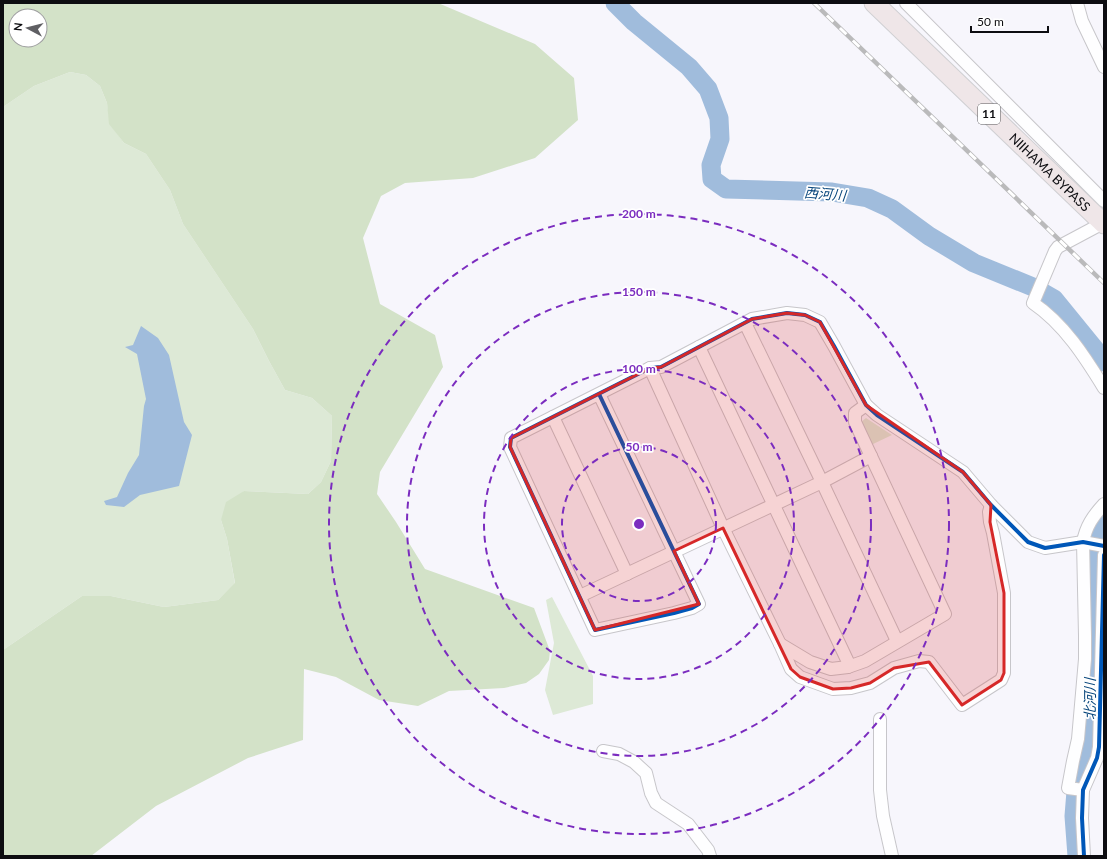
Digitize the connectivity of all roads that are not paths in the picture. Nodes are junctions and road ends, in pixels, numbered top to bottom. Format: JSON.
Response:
{"nodes":[{"id":1,"x":874,"y":3,"type":"edge"},
{"id":2,"x":906,"y":3,"type":"edge"},
{"id":3,"x":1077,"y":3,"type":"edge"},
{"id":4,"x":1103,"y":61,"type":"edge"},
{"id":5,"x":1104,"y":201,"type":"edge"},
{"id":6,"x":1104,"y":224,"type":"edge"},
{"id":7,"x":745,"y":323,"type":"junction"},
{"id":8,"x":699,"y":347,"type":"junction"},
{"id":9,"x":650,"y":368,"type":"junction"},
{"id":10,"x":1104,"y":388,"type":"edge"},
{"id":11,"x":599,"y":394,"type":"junction"},
{"id":12,"x":866,"y":406,"type":"junction"},
{"id":13,"x":553,"y":417,"type":"junction"},
{"id":14,"x":871,"y":456,"type":"junction"},
{"id":15,"x":822,"y":482,"type":"junction"},
{"id":16,"x":1104,"y":504,"type":"edge"},
{"id":17,"x":773,"y":505,"type":"junction"},
{"id":18,"x":991,"y":505,"type":"junction"},
{"id":19,"x":724,"y":528,"type":"junction"},
{"id":20,"x":1085,"y":543,"type":"junction"},
{"id":21,"x":1104,"y":549,"type":"edge"},
{"id":22,"x":674,"y":552,"type":"junction"},
{"id":23,"x":627,"y":574,"type":"junction"},
{"id":24,"x":580,"y":596,"type":"junction"},
{"id":25,"x":897,"y":641,"type":"junction"},
{"id":26,"x":780,"y":644,"type":"junction"},
{"id":27,"x":848,"y":667,"type":"junction"},
{"id":28,"x":880,"y":719,"type":"dead end"},
{"id":29,"x":603,"y":751,"type":"dead end"},
{"id":30,"x":1078,"y":790,"type":"junction"},
{"id":31,"x":710,"y":856,"type":"edge"},
{"id":32,"x":892,"y":856,"type":"edge"},
{"id":33,"x":1084,"y":856,"type":"edge"}],
"edges":[{"from":1,"to":6,"type":"highway","name":"NIIHAMA BYPASS","number":"11"},
{"from":2,"to":5,"type":"street"},
{"from":3,"to":4,"type":"street"},
{"from":6,"to":10,"type":"street"},
{"from":7,"to":8,"type":"street"},
{"from":7,"to":12,"type":"street"},
{"from":7,"to":15,"type":"street"},
{"from":8,"to":9,"type":"street"},
{"from":8,"to":17,"type":"street"},
{"from":9,"to":11,"type":"street"},
{"from":9,"to":19,"type":"street"},
{"from":11,"to":13,"type":"street"},
{"from":11,"to":22,"type":"street"},
{"from":12,"to":14,"type":"street"},
{"from":12,"to":18,"type":"street"},
{"from":13,"to":23,"type":"street"},
{"from":13,"to":24,"type":"street"},
{"from":14,"to":15,"type":"street"},
{"from":14,"to":25,"type":"street"},
{"from":15,"to":17,"type":"street"},
{"from":15,"to":25,"type":"street"},
{"from":16,"to":20,"type":"street"},
{"from":17,"to":19,"type":"street"},
{"from":17,"to":27,"type":"street"},
{"from":18,"to":20,"type":"street"},
{"from":18,"to":26,"type":"street"},
{"from":19,"to":22,"type":"street"},
{"from":19,"to":26,"type":"street"},
{"from":20,"to":21,"type":"street"},
{"from":20,"to":30,"type":"street"},
{"from":21,"to":30,"type":"street"},
{"from":22,"to":23,"type":"street"},
{"from":22,"to":24,"type":"street"},
{"from":23,"to":24,"type":"street"},
{"from":25,"to":27,"type":"street"},
{"from":26,"to":27,"type":"street"},
{"from":28,"to":32,"type":"street"},
{"from":29,"to":31,"type":"street"},
{"from":30,"to":33,"type":"street"}]}
